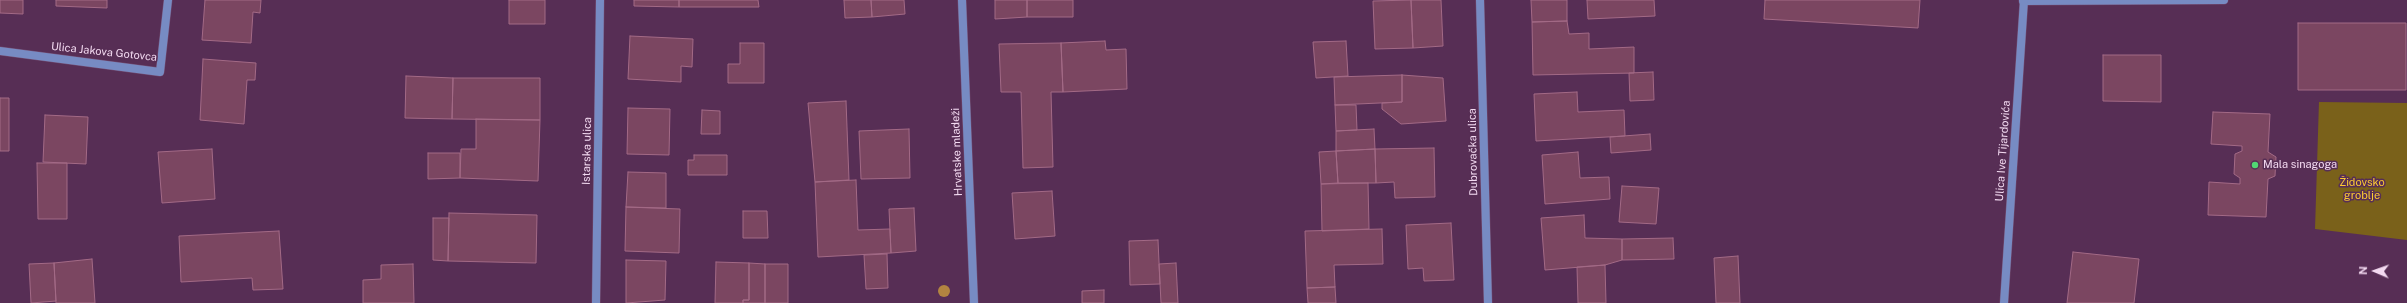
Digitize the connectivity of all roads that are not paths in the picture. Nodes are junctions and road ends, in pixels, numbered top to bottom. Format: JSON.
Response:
{"nodes":[{"id":1,"x":168,"y":0,"type":"edge"},
{"id":2,"x":600,"y":0,"type":"edge"},
{"id":3,"x":962,"y":0,"type":"edge"},
{"id":4,"x":1480,"y":0,"type":"edge"},
{"id":5,"x":2224,"y":0,"type":"edge"},
{"id":6,"x":2024,"y":1,"type":"edge"},
{"id":7,"x":0,"y":51,"type":"edge"},
{"id":8,"x":596,"y":303,"type":"edge"},
{"id":9,"x":974,"y":303,"type":"edge"},
{"id":10,"x":1488,"y":303,"type":"edge"},
{"id":11,"x":2004,"y":303,"type":"edge"}],
"edges":[{"from":1,"to":7,"type":"street","name":"Ulica Jakova Gotovca"},
{"from":2,"to":8,"type":"street","name":"Istarska ulica"},
{"from":3,"to":9,"type":"street","name":"Hrvatske mladeži"},
{"from":4,"to":10,"type":"street","name":"Dubrovačka ulica"},
{"from":5,"to":6,"type":"street"},
{"from":6,"to":11,"type":"street","name":"Ulica Ive Tijardovića"}]}
